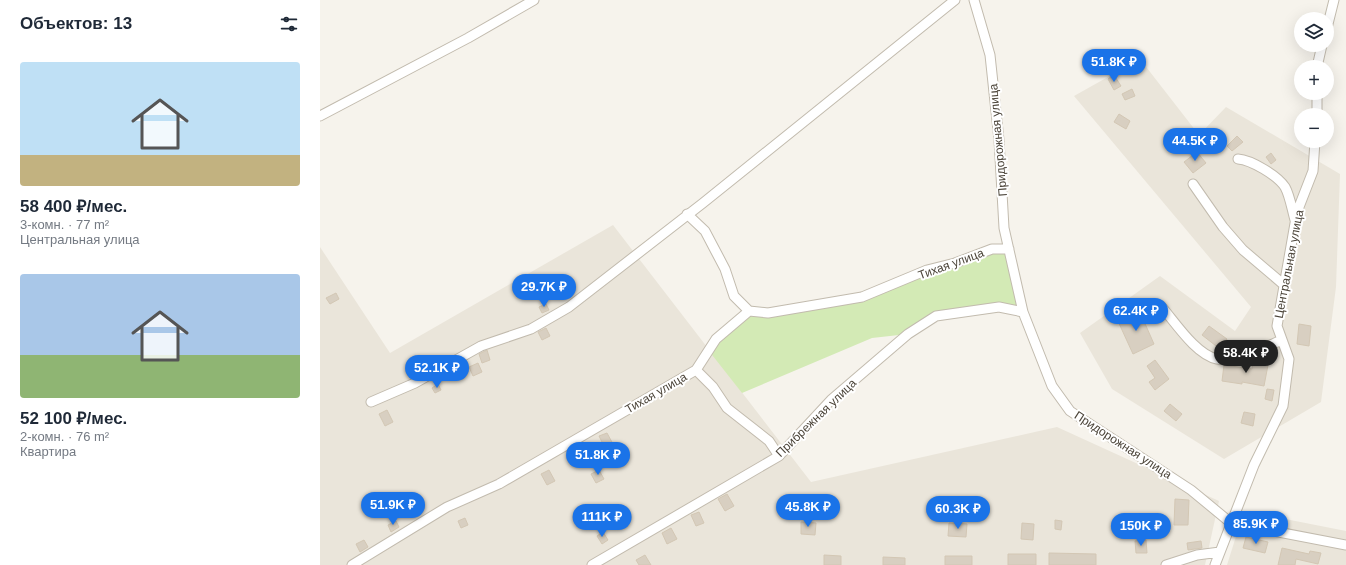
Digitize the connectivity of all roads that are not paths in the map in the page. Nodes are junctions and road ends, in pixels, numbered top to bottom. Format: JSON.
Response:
{"nodes":[{"id":1,"x":534,"y":0,"type":"edge"},
{"id":2,"x":955,"y":0,"type":"edge"},
{"id":3,"x":974,"y":0,"type":"edge"},
{"id":4,"x":1334,"y":0,"type":"edge"},
{"id":5,"x":1331,"y":12,"type":"edge"},
{"id":6,"x":320,"y":116,"type":"edge"},
{"id":7,"x":1315,"y":148,"type":"edge"},
{"id":8,"x":1238,"y":159,"type":"dead end"},
{"id":9,"x":1193,"y":184,"type":"dead end"},
{"id":10,"x":687,"y":214,"type":"junction"},
{"id":11,"x":1295,"y":221,"type":"junction"},
{"id":12,"x":1009,"y":249,"type":"junction"},
{"id":13,"x":1283,"y":284,"type":"junction"},
{"id":14,"x":1161,"y":306,"type":"dead end"},
{"id":15,"x":749,"y":311,"type":"junction"},
{"id":16,"x":1023,"y":312,"type":"junction"},
{"id":17,"x":1282,"y":340,"type":"junction"},
{"id":18,"x":696,"y":370,"type":"junction"},
{"id":19,"x":371,"y":402,"type":"dead end"},
{"id":20,"x":779,"y":456,"type":"junction"},
{"id":21,"x":1231,"y":523,"type":"junction"},
{"id":22,"x":1346,"y":546,"type":"edge"},
{"id":23,"x":1220,"y":552,"type":"junction"},
{"id":24,"x":352,"y":565,"type":"edge"},
{"id":25,"x":592,"y":565,"type":"edge"},
{"id":26,"x":1166,"y":565,"type":"edge"},
{"id":27,"x":1215,"y":565,"type":"edge"}],
"edges":[{"from":1,"to":6,"type":"street"},
{"from":2,"to":10,"type":"street"},
{"from":3,"to":12,"type":"street","name":"Придорожная улица"},
{"from":4,"to":5,"type":"street"},
{"from":7,"to":11,"type":"street","name":"Центральная улица"},
{"from":8,"to":11,"type":"street"},
{"from":9,"to":13,"type":"street"},
{"from":10,"to":15,"type":"street"},
{"from":10,"to":19,"type":"street"},
{"from":11,"to":13,"type":"street","name":"Центральная улица"},
{"from":12,"to":15,"type":"street","name":"Тихая улица"},
{"from":12,"to":16,"type":"street","name":"Придорожная улица"},
{"from":13,"to":17,"type":"street","name":"Центральная улица"},
{"from":14,"to":17,"type":"street"},
{"from":15,"to":18,"type":"street","name":"Тихая улица"},
{"from":16,"to":20,"type":"street","name":"Прибрежная улица"},
{"from":16,"to":21,"type":"street","name":"Придорожная улица"},
{"from":17,"to":21,"type":"street","name":"Центральная улица"},
{"from":18,"to":20,"type":"street"},
{"from":18,"to":24,"type":"street","name":"Тихая улица"},
{"from":20,"to":25,"type":"street","name":"Прибрежная улица"},
{"from":21,"to":22,"type":"street","name":"Придорожная улица"},
{"from":21,"to":23,"type":"street","name":"Центральная улица"},
{"from":23,"to":26,"type":"street"},
{"from":23,"to":27,"type":"street","name":"Центральная улица"}]}
